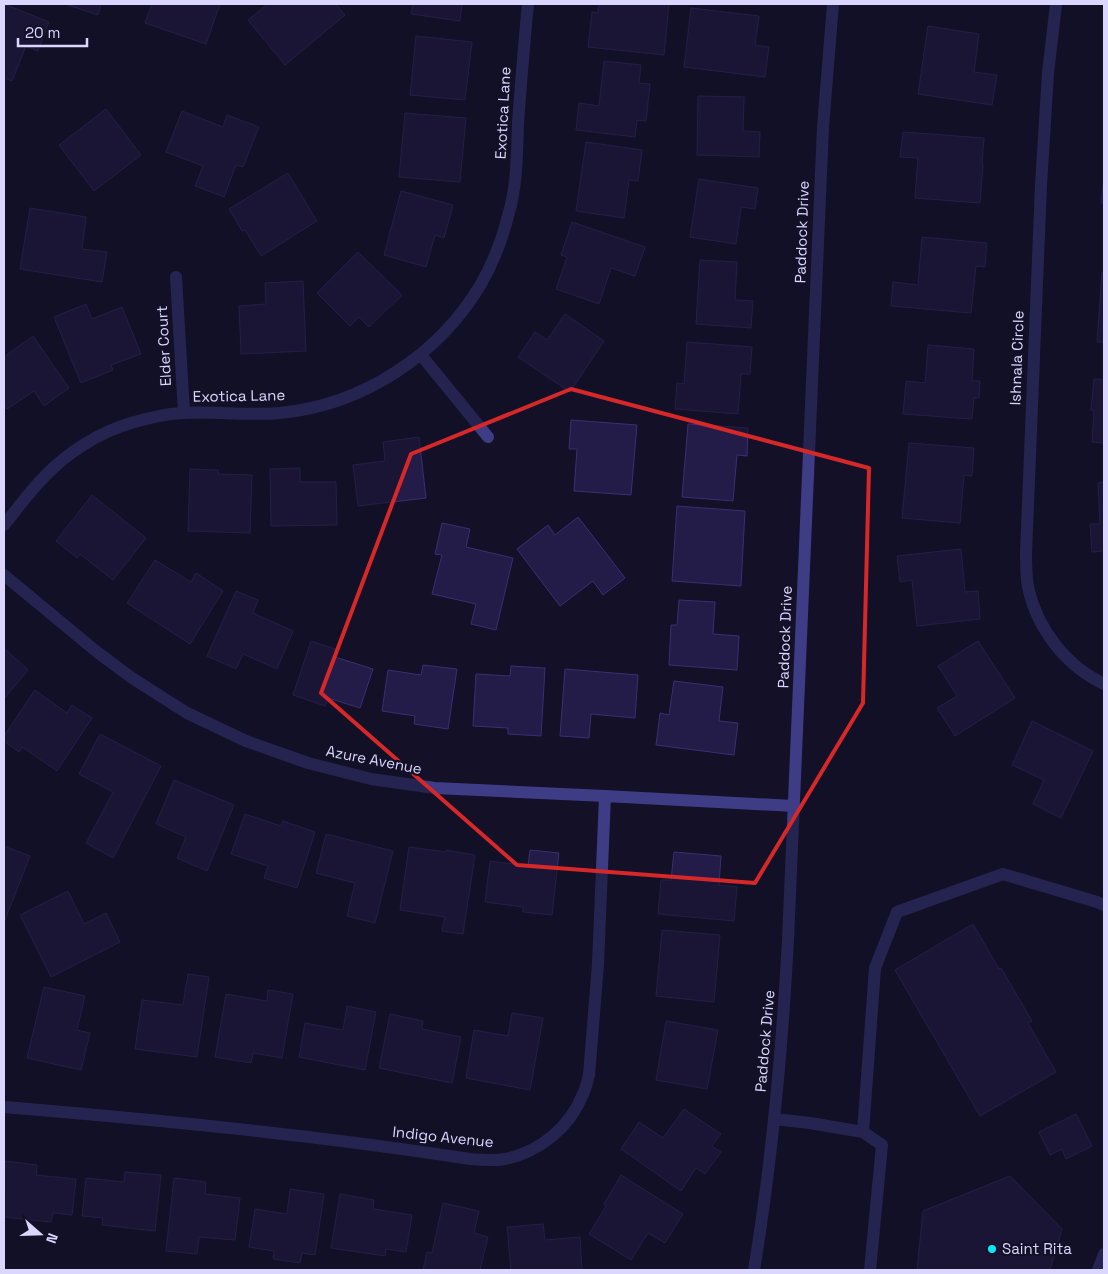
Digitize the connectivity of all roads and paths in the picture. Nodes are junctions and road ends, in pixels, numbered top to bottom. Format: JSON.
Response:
{"nodes":[{"id":1,"x":528,"y":4,"type":"edge"},
{"id":2,"x":833,"y":4,"type":"edge"},
{"id":3,"x":1056,"y":4,"type":"edge"},
{"id":4,"x":176,"y":276,"type":"dead end"},
{"id":5,"x":421,"y":355,"type":"junction"},
{"id":6,"x":184,"y":413,"type":"junction"},
{"id":7,"x":488,"y":436,"type":"dead end"},
{"id":8,"x":4,"y":525,"type":"edge"},
{"id":9,"x":4,"y":575,"type":"edge"},
{"id":10,"x":1104,"y":684,"type":"edge"},
{"id":11,"x":605,"y":796,"type":"junction"},
{"id":12,"x":794,"y":806,"type":"junction"},
{"id":13,"x":1104,"y":905,"type":"edge"},
{"id":14,"x":4,"y":1107,"type":"edge"},
{"id":15,"x":774,"y":1119,"type":"junction"},
{"id":16,"x":863,"y":1132,"type":"junction"},
{"id":17,"x":1104,"y":1254,"type":"edge"},
{"id":18,"x":754,"y":1270,"type":"edge"},
{"id":19,"x":870,"y":1270,"type":"edge"},
{"id":20,"x":1098,"y":1270,"type":"edge"}],
"edges":[{"from":1,"to":5,"type":"street","name":"Exotica Lane"},
{"from":2,"to":12,"type":"street","name":"Paddock Drive"},
{"from":3,"to":10,"type":"street","name":"Ishnala Circle"},
{"from":4,"to":6,"type":"street","name":"Elder Court"},
{"from":5,"to":6,"type":"street","name":"Exotica Lane"},
{"from":5,"to":7,"type":"street"},
{"from":6,"to":8,"type":"street","name":"Exotica Lane"},
{"from":9,"to":11,"type":"street","name":"Azure Avenue"},
{"from":11,"to":12,"type":"street","name":"Azure Avenue"},
{"from":11,"to":14,"type":"street","name":"Indigo Avenue"},
{"from":12,"to":15,"type":"street","name":"Paddock Drive"},
{"from":13,"to":16,"type":"street"},
{"from":15,"to":16,"type":"street"},
{"from":15,"to":18,"type":"street","name":"Paddock Drive"},
{"from":16,"to":19,"type":"street"},
{"from":17,"to":20,"type":"street"}]}
